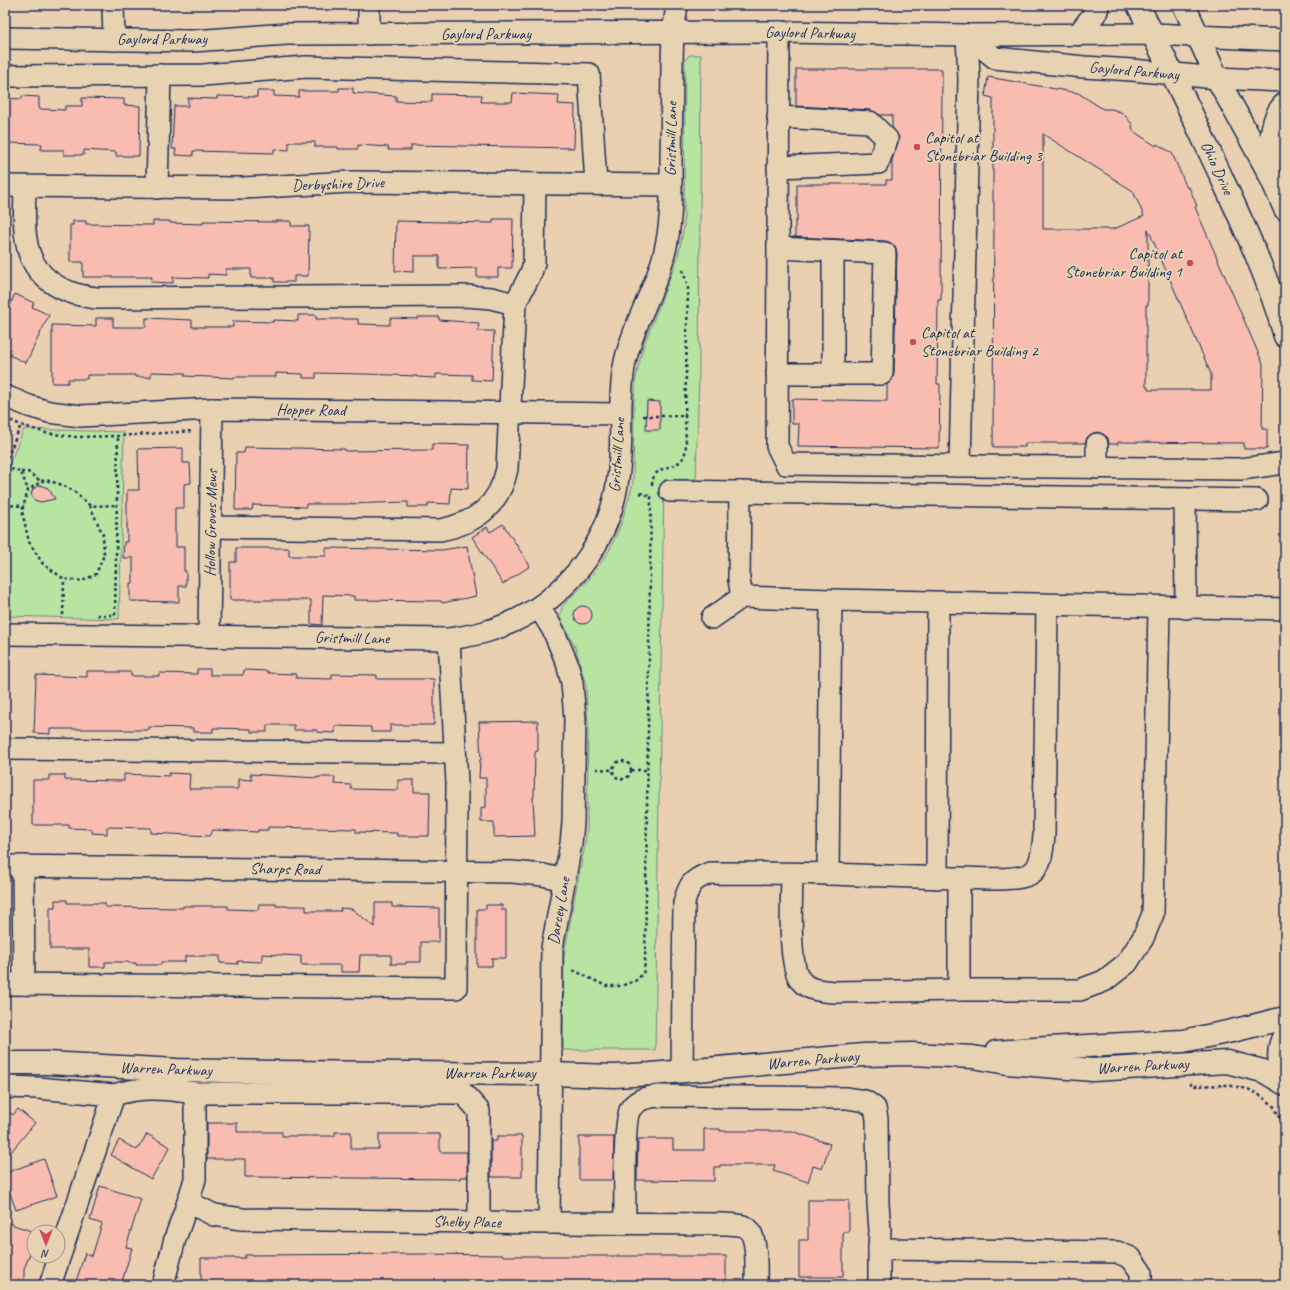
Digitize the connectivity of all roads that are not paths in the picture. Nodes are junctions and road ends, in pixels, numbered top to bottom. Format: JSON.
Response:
{"nodes":[{"id":1,"x":113,"y":5,"type":"edge"},
{"id":2,"x":369,"y":5,"type":"edge"},
{"id":3,"x":677,"y":5,"type":"edge"},
{"id":4,"x":1098,"y":5,"type":"edge"},
{"id":5,"x":1138,"y":5,"type":"edge"},
{"id":6,"x":1184,"y":5,"type":"edge"},
{"id":7,"x":778,"y":32,"type":"junction"},
{"id":8,"x":673,"y":33,"type":"junction"},
{"id":9,"x":369,"y":34,"type":"junction"},
{"id":10,"x":1079,"y":34,"type":"junction"},
{"id":11,"x":1152,"y":34,"type":"junction"},
{"id":12,"x":967,"y":35,"type":"junction"},
{"id":13,"x":1199,"y":36,"type":"junction"},
{"id":14,"x":5,"y":38,"type":"edge"},
{"id":15,"x":114,"y":40,"type":"junction"},
{"id":16,"x":1285,"y":40,"type":"edge"},
{"id":17,"x":1171,"y":74,"type":"junction"},
{"id":18,"x":160,"y":75,"type":"junction"},
{"id":19,"x":5,"y":76,"type":"edge"},
{"id":20,"x":1217,"y":78,"type":"junction"},
{"id":21,"x":1285,"y":81,"type":"edge"},
{"id":22,"x":1285,"y":104,"type":"edge"},
{"id":23,"x":778,"y":117,"type":"junction"},
{"id":24,"x":778,"y":167,"type":"junction"},
{"id":25,"x":1269,"y":173,"type":"junction"},
{"id":26,"x":535,"y":184,"type":"junction"},
{"id":27,"x":596,"y":184,"type":"junction"},
{"id":28,"x":671,"y":185,"type":"junction"},
{"id":29,"x":15,"y":186,"type":"edge"},
{"id":30,"x":157,"y":188,"type":"junction"},
{"id":31,"x":1285,"y":209,"type":"edge"},
{"id":32,"x":778,"y":248,"type":"junction"},
{"id":33,"x":833,"y":251,"type":"junction"},
{"id":34,"x":515,"y":304,"type":"junction"},
{"id":35,"x":1285,"y":336,"type":"edge"},
{"id":36,"x":777,"y":374,"type":"junction"},
{"id":37,"x":833,"y":374,"type":"junction"},
{"id":38,"x":5,"y":396,"type":"edge"},
{"id":39,"x":212,"y":409,"type":"junction"},
{"id":40,"x":508,"y":413,"type":"junction"},
{"id":41,"x":620,"y":414,"type":"junction"},
{"id":42,"x":1097,"y":444,"type":"dead end"},
{"id":43,"x":1285,"y":463,"type":"edge"},
{"id":44,"x":960,"y":466,"type":"junction"},
{"id":45,"x":1097,"y":468,"type":"junction"},
{"id":46,"x":740,"y":492,"type":"junction"},
{"id":47,"x":661,"y":493,"type":"road end"},
{"id":48,"x":1185,"y":498,"type":"junction"},
{"id":49,"x":1257,"y":500,"type":"dead end"},
{"id":50,"x":211,"y":527,"type":"junction"},
{"id":51,"x":742,"y":597,"type":"junction"},
{"id":52,"x":831,"y":600,"type":"junction"},
{"id":53,"x":938,"y":603,"type":"junction"},
{"id":54,"x":1047,"y":605,"type":"junction"},
{"id":55,"x":539,"y":607,"type":"junction"},
{"id":56,"x":1159,"y":608,"type":"junction"},
{"id":57,"x":1186,"y":608,"type":"junction"},
{"id":58,"x":1285,"y":609,"type":"edge"},
{"id":59,"x":712,"y":618,"type":"dead end"},
{"id":60,"x":5,"y":634,"type":"edge"},
{"id":61,"x":209,"y":636,"type":"junction"},
{"id":62,"x":449,"y":639,"type":"junction"},
{"id":63,"x":5,"y":749,"type":"edge"},
{"id":64,"x":455,"y":753,"type":"junction"},
{"id":65,"x":14,"y":866,"type":"edge"},
{"id":66,"x":457,"y":871,"type":"junction"},
{"id":67,"x":792,"y":874,"type":"junction"},
{"id":68,"x":828,"y":874,"type":"junction"},
{"id":69,"x":937,"y":878,"type":"junction"},
{"id":70,"x":959,"y":878,"type":"junction"},
{"id":71,"x":564,"y":880,"type":"junction"},
{"id":72,"x":14,"y":984,"type":"edge"},
{"id":73,"x":959,"y":990,"type":"junction"},
{"id":74,"x":1285,"y":1018,"type":"edge"},
{"id":75,"x":1285,"y":1034,"type":"edge"},
{"id":76,"x":973,"y":1057,"type":"junction"},
{"id":77,"x":5,"y":1062,"type":"edge"},
{"id":78,"x":682,"y":1071,"type":"junction"},
{"id":79,"x":550,"y":1074,"type":"junction"},
{"id":80,"x":1285,"y":1080,"type":"edge"},
{"id":81,"x":1285,"y":1084,"type":"edge"},
{"id":82,"x":5,"y":1087,"type":"edge"},
{"id":83,"x":195,"y":1093,"type":"junction"},
{"id":84,"x":114,"y":1095,"type":"junction"},
{"id":85,"x":188,"y":1202,"type":"junction"},
{"id":86,"x":479,"y":1222,"type":"junction"},
{"id":87,"x":549,"y":1223,"type":"junction"},
{"id":88,"x":625,"y":1224,"type":"junction"},
{"id":89,"x":879,"y":1249,"type":"junction"},
{"id":90,"x":50,"y":1285,"type":"edge"},
{"id":91,"x":163,"y":1285,"type":"edge"},
{"id":92,"x":756,"y":1285,"type":"edge"},
{"id":93,"x":879,"y":1285,"type":"edge"},
{"id":94,"x":1141,"y":1285,"type":"edge"}],
"edges":[{"from":1,"to":15,"type":"street"},
{"from":2,"to":9,"type":"street"},
{"from":3,"to":8,"type":"street","name":"Gristmill Lane"},
{"from":4,"to":10,"type":"main road"},
{"from":5,"to":11,"type":"main road","name":"Ohio Drive"},
{"from":6,"to":13,"type":"main road"},
{"from":7,"to":8,"type":"street","name":"Gaylord Parkway"},
{"from":7,"to":12,"type":"street","name":"Gaylord Parkway"},
{"from":7,"to":23,"type":"street"},
{"from":8,"to":9,"type":"street","name":"Gaylord Parkway"},
{"from":8,"to":28,"type":"street","name":"Gristmill Lane"},
{"from":9,"to":15,"type":"street","name":"Gaylord Parkway"},
{"from":10,"to":11,"type":"street","name":"Gaylord Parkway"},
{"from":10,"to":12,"type":"street","name":"Gaylord Parkway"},
{"from":11,"to":13,"type":"street","name":"Gaylord Parkway"},
{"from":11,"to":17,"type":"main road","name":"Ohio Drive"},
{"from":12,"to":17,"type":"street","name":"Gaylord Parkway"},
{"from":12,"to":44,"type":"street"},
{"from":13,"to":16,"type":"street","name":"Gaylord Parkway"},
{"from":13,"to":20,"type":"main road"},
{"from":14,"to":15,"type":"street","name":"Gaylord Parkway"},
{"from":17,"to":20,"type":"street","name":"Gaylord Parkway"},
{"from":17,"to":35,"type":"main road","name":"Ohio Drive"},
{"from":18,"to":19,"type":"street"},
{"from":18,"to":27,"type":"street"},
{"from":18,"to":30,"type":"street"},
{"from":20,"to":21,"type":"street","name":"Gaylord Parkway"},
{"from":20,"to":25,"type":"main road"},
{"from":22,"to":25,"type":"main road"},
{"from":23,"to":24,"type":"street"},
{"from":23,"to":24,"type":"street"},
{"from":24,"to":32,"type":"street"},
{"from":25,"to":31,"type":"main road"},
{"from":26,"to":27,"type":"street","name":"Derbyshire Drive"},
{"from":26,"to":30,"type":"street","name":"Derbyshire Drive"},
{"from":26,"to":34,"type":"street"},
{"from":27,"to":28,"type":"street","name":"Derbyshire Drive"},
{"from":28,"to":41,"type":"street","name":"Gristmill Lane"},
{"from":29,"to":30,"type":"street","name":"Derbyshire Drive"},
{"from":29,"to":34,"type":"street"},
{"from":32,"to":33,"type":"street"},
{"from":32,"to":36,"type":"street"},
{"from":33,"to":37,"type":"street"},
{"from":33,"to":37,"type":"street"},
{"from":34,"to":40,"type":"street"},
{"from":36,"to":37,"type":"street"},
{"from":36,"to":44,"type":"street"},
{"from":38,"to":39,"type":"street","name":"Hopper Road"},
{"from":39,"to":40,"type":"street","name":"Hopper Road"},
{"from":39,"to":50,"type":"street","name":"Hollow Groves Mews"},
{"from":40,"to":41,"type":"street","name":"Hopper Road"},
{"from":40,"to":50,"type":"street"},
{"from":41,"to":55,"type":"street","name":"Gristmill Lane"},
{"from":42,"to":45,"type":"street"},
{"from":43,"to":45,"type":"street"},
{"from":44,"to":45,"type":"street"},
{"from":46,"to":47,"type":"street"},
{"from":46,"to":48,"type":"street"},
{"from":46,"to":51,"type":"street"},
{"from":48,"to":49,"type":"street"},
{"from":48,"to":57,"type":"street"},
{"from":50,"to":61,"type":"street","name":"Hollow Groves Mews"},
{"from":51,"to":52,"type":"street"},
{"from":51,"to":59,"type":"street"},
{"from":52,"to":53,"type":"street"},
{"from":52,"to":68,"type":"street"},
{"from":53,"to":54,"type":"street"},
{"from":53,"to":69,"type":"street"},
{"from":54,"to":56,"type":"street"},
{"from":54,"to":70,"type":"street"},
{"from":55,"to":62,"type":"street","name":"Gristmill Lane"},
{"from":55,"to":71,"type":"street","name":"Darcey Lane"},
{"from":56,"to":57,"type":"street"},
{"from":56,"to":73,"type":"street"},
{"from":57,"to":58,"type":"street"},
{"from":60,"to":61,"type":"street","name":"Gristmill Lane"},
{"from":61,"to":62,"type":"street","name":"Gristmill Lane"},
{"from":62,"to":64,"type":"street"},
{"from":63,"to":64,"type":"street"},
{"from":64,"to":66,"type":"street"},
{"from":65,"to":66,"type":"street","name":"Sharps Road"},
{"from":65,"to":72,"type":"street"},
{"from":66,"to":71,"type":"street","name":"Sharps Road"},
{"from":66,"to":72,"type":"street"},
{"from":67,"to":68,"type":"street"},
{"from":67,"to":73,"type":"street"},
{"from":67,"to":78,"type":"street"},
{"from":68,"to":69,"type":"street"},
{"from":69,"to":70,"type":"street"},
{"from":70,"to":73,"type":"street"},
{"from":71,"to":79,"type":"street","name":"Darcey Lane"},
{"from":74,"to":76,"type":"main road","name":"Warren Parkway"},
{"from":75,"to":80,"type":"main road"},
{"from":76,"to":78,"type":"main road","name":"Warren Parkway"},
{"from":76,"to":81,"type":"main road","name":"Warren Parkway"},
{"from":77,"to":79,"type":"main road","name":"Warren Parkway"},
{"from":78,"to":79,"type":"main road","name":"Warren Parkway"},
{"from":79,"to":87,"type":"street","name":"Darcey Lane"},
{"from":82,"to":84,"type":"street"},
{"from":83,"to":84,"type":"street"},
{"from":83,"to":85,"type":"street"},
{"from":83,"to":86,"type":"street"},
{"from":84,"to":90,"type":"street"},
{"from":85,"to":86,"type":"street","name":"Shelby Place"},
{"from":85,"to":91,"type":"street"},
{"from":86,"to":87,"type":"street","name":"Shelby Place"},
{"from":87,"to":88,"type":"street","name":"Shelby Place"},
{"from":88,"to":89,"type":"street"},
{"from":88,"to":92,"type":"street","name":"Shelby Place"},
{"from":89,"to":93,"type":"street"},
{"from":89,"to":94,"type":"street"}]}
